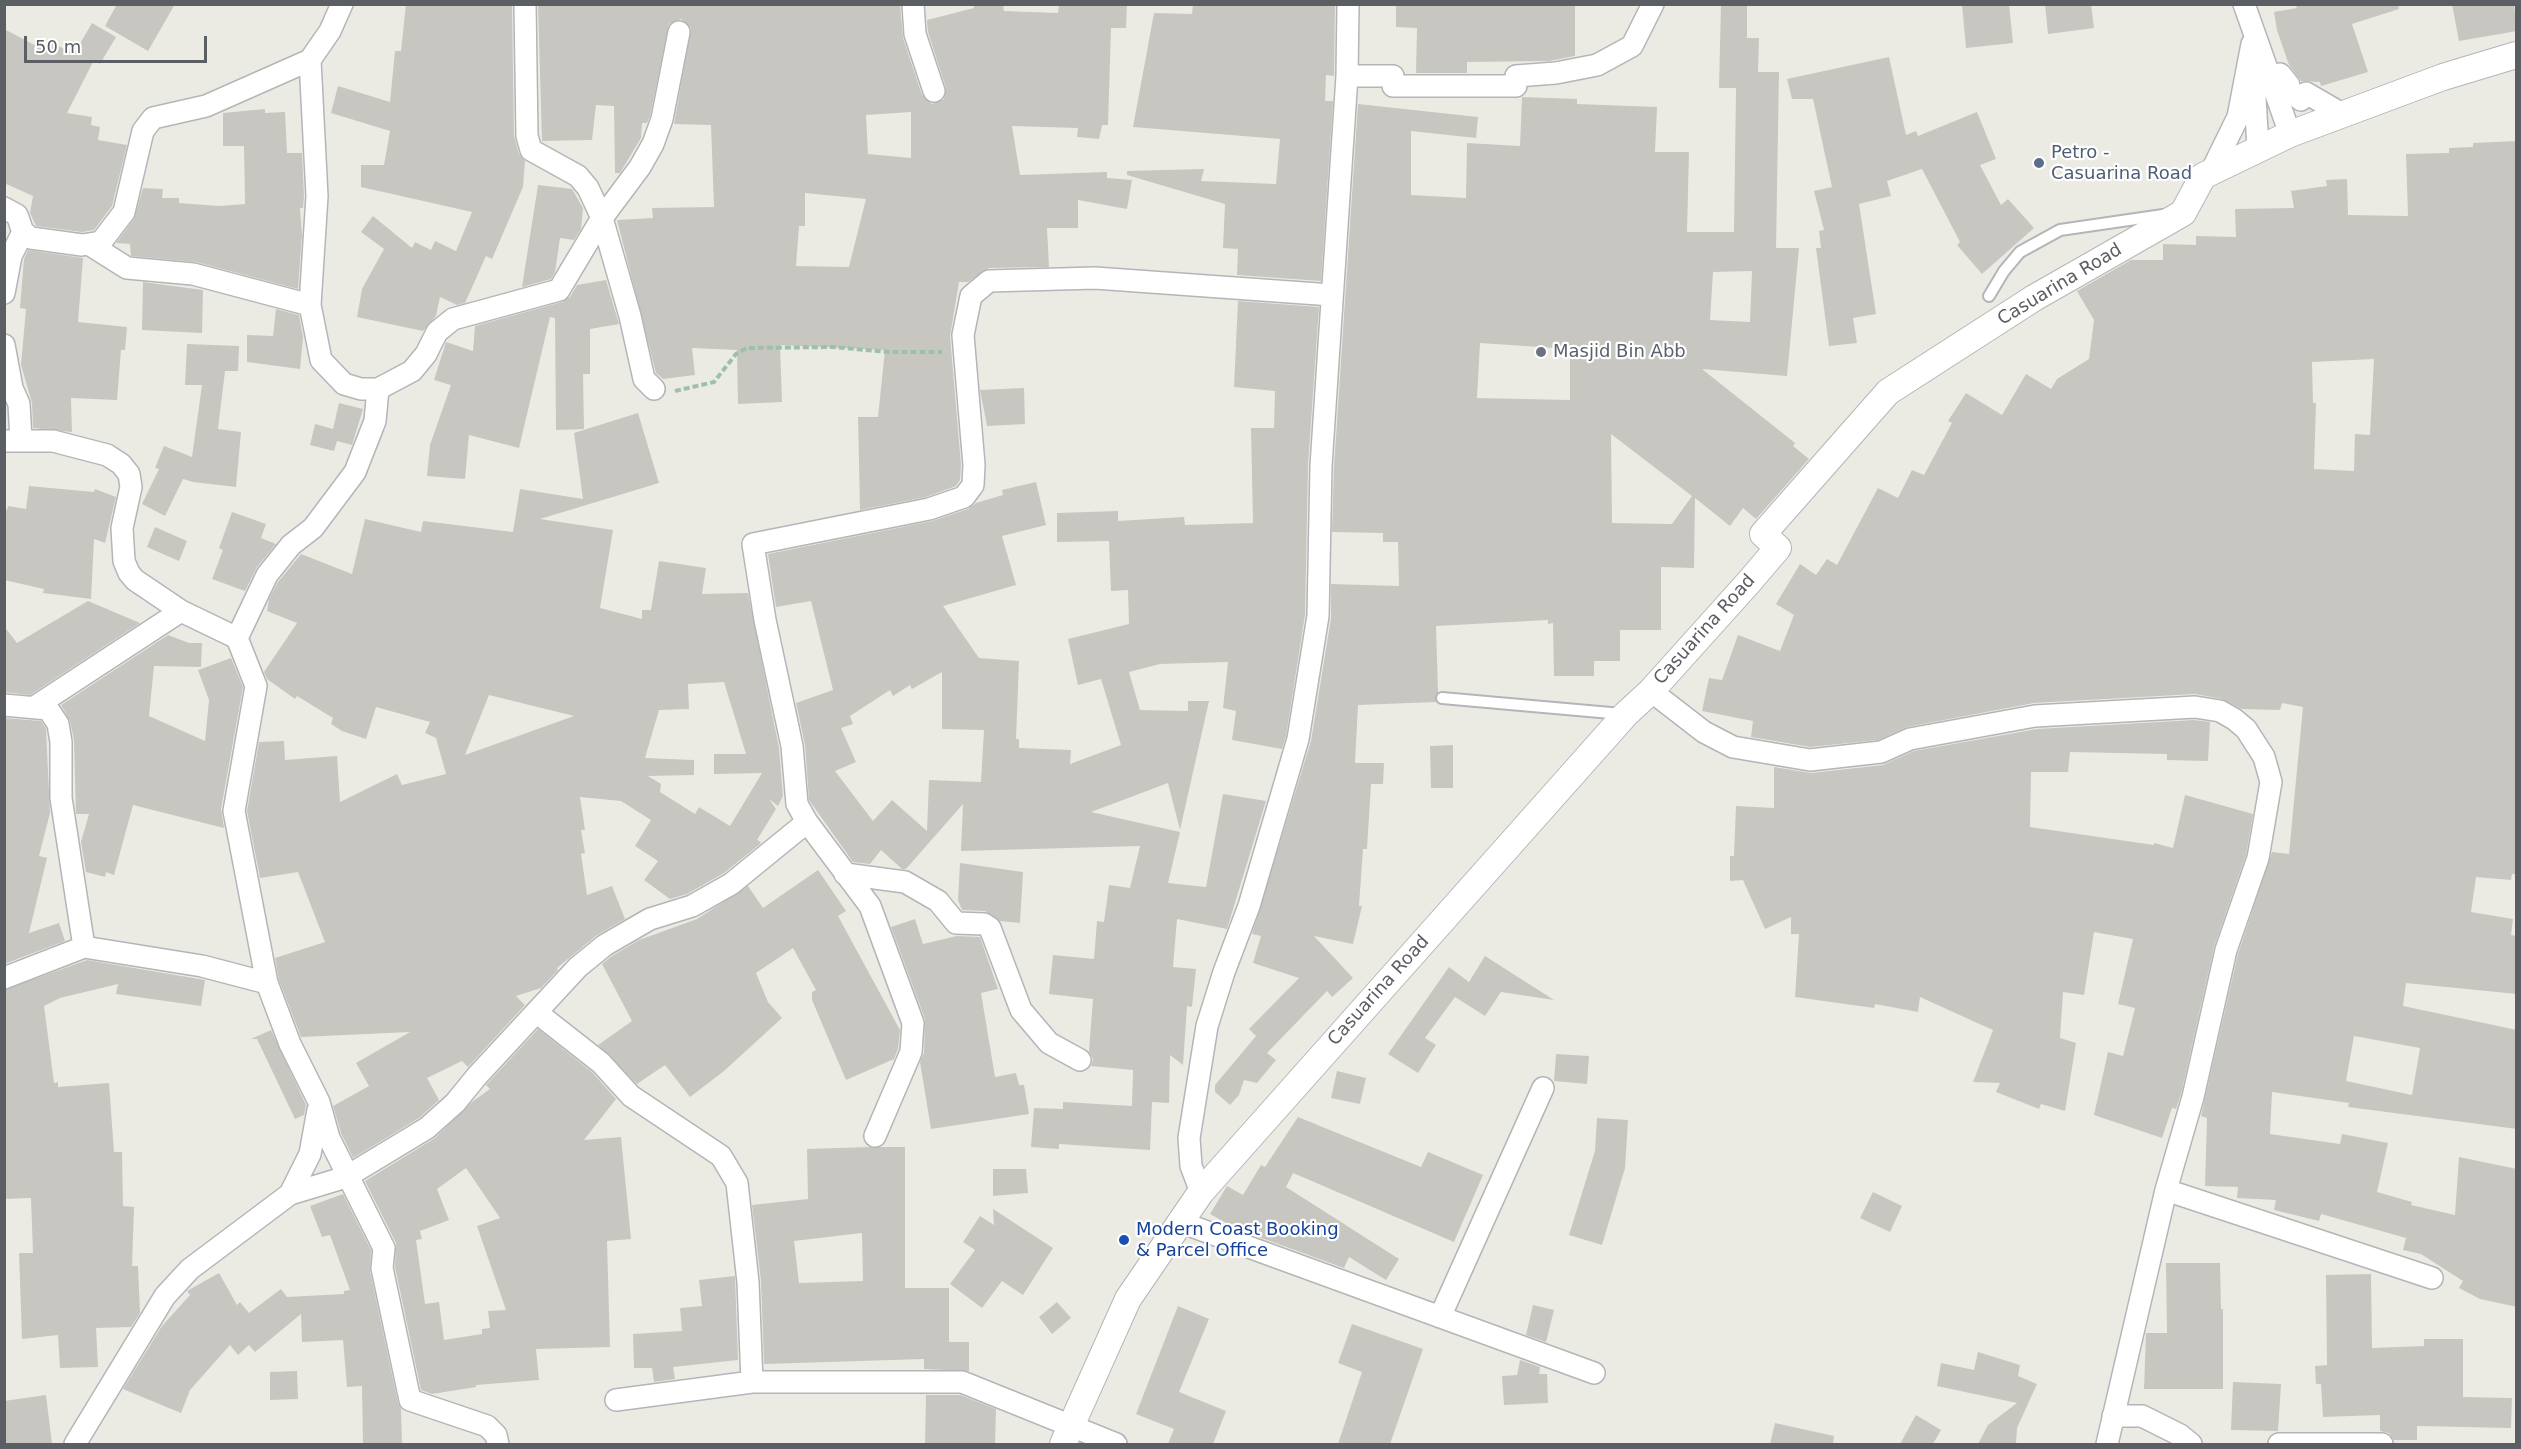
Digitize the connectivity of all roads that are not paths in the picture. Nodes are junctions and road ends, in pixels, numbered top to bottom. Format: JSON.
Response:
{"nodes":[{"id":1,"x":342,"y":4,"type":"edge"},
{"id":2,"x":525,"y":4,"type":"edge"},
{"id":3,"x":913,"y":4,"type":"edge"},
{"id":4,"x":1348,"y":4,"type":"edge"},
{"id":5,"x":1653,"y":4,"type":"edge"},
{"id":6,"x":2246,"y":9,"type":"edge"},
{"id":7,"x":679,"y":32,"type":"dead end"},
{"id":8,"x":2256,"y":42,"type":"junction"},
{"id":9,"x":2517,"y":55,"type":"edge"},
{"id":10,"x":310,"y":60,"type":"junction"},
{"id":11,"x":1347,"y":76,"type":"junction"},
{"id":12,"x":934,"y":91,"type":"dead end"},
{"id":13,"x":2344,"y":116,"type":"junction"},
{"id":14,"x":2290,"y":134,"type":"junction"},
{"id":15,"x":2258,"y":148,"type":"junction"},
{"id":16,"x":2211,"y":172,"type":"junction"},
{"id":17,"x":4,"y":208,"type":"edge"},
{"id":18,"x":2183,"y":213,"type":"junction"},
{"id":19,"x":602,"y":218,"type":"junction"},
{"id":20,"x":23,"y":232,"type":"junction"},
{"id":21,"x":92,"y":246,"type":"junction"},
{"id":22,"x":4,"y":294,"type":"edge"},
{"id":23,"x":1332,"y":295,"type":"junction"},
{"id":24,"x":1989,"y":296,"type":"dead end"},
{"id":25,"x":310,"y":305,"type":"junction"},
{"id":26,"x":4,"y":345,"type":"edge"},
{"id":27,"x":378,"y":389,"type":"junction"},
{"id":28,"x":654,"y":389,"type":"road end"},
{"id":29,"x":13,"y":441,"type":"edge"},
{"id":30,"x":181,"y":611,"type":"junction"},
{"id":31,"x":237,"y":638,"type":"junction"},
{"id":32,"x":1651,"y":691,"type":"junction"},
{"id":33,"x":1442,"y":698,"type":"dead end"},
{"id":34,"x":4,"y":705,"type":"edge"},
{"id":35,"x":36,"y":706,"type":"junction"},
{"id":36,"x":1626,"y":714,"type":"junction"},
{"id":37,"x":807,"y":822,"type":"junction"},
{"id":38,"x":846,"y":874,"type":"junction"},
{"id":39,"x":84,"y":947,"type":"junction"},
{"id":40,"x":4,"y":978,"type":"edge"},
{"id":41,"x":267,"y":983,"type":"junction"},
{"id":42,"x":536,"y":1012,"type":"junction"},
{"id":43,"x":1080,"y":1060,"type":"dead end"},
{"id":44,"x":1543,"y":1088,"type":"dead end"},
{"id":45,"x":319,"y":1102,"type":"junction"},
{"id":46,"x":875,"y":1136,"type":"dead end"},
{"id":47,"x":346,"y":1177,"type":"junction"},
{"id":48,"x":2166,"y":1190,"type":"junction"},
{"id":49,"x":1201,"y":1192,"type":"junction"},
{"id":50,"x":290,"y":1194,"type":"junction"},
{"id":51,"x":1180,"y":1222,"type":"junction"},
{"id":52,"x":2432,"y":1278,"type":"dead end"},
{"id":53,"x":1440,"y":1317,"type":"junction"},
{"id":54,"x":1594,"y":1373,"type":"dead end"},
{"id":55,"x":752,"y":1382,"type":"junction"},
{"id":56,"x":616,"y":1400,"type":"dead end"},
{"id":57,"x":2113,"y":1416,"type":"junction"},
{"id":58,"x":1067,"y":1436,"type":"edge"},
{"id":59,"x":75,"y":1444,"type":"edge"},
{"id":60,"x":498,"y":1444,"type":"edge"},
{"id":61,"x":1116,"y":1444,"type":"edge"},
{"id":62,"x":2107,"y":1444,"type":"edge"},
{"id":63,"x":2191,"y":1444,"type":"edge"},
{"id":64,"x":2279,"y":1444,"type":"edge"},
{"id":65,"x":2382,"y":1444,"type":"edge"}],
"edges":[{"from":1,"to":10,"type":"street"},
{"from":2,"to":19,"type":"street"},
{"from":3,"to":12,"type":"street"},
{"from":4,"to":11,"type":"street"},
{"from":5,"to":11,"type":"street"},
{"from":6,"to":8,"type":"street"},
{"from":7,"to":19,"type":"street"},
{"from":8,"to":13,"type":"street"},
{"from":8,"to":14,"type":"street"},
{"from":8,"to":15,"type":"street"},
{"from":8,"to":16,"type":"street"},
{"from":9,"to":13,"type":"street"},
{"from":10,"to":21,"type":"street"},
{"from":10,"to":25,"type":"street"},
{"from":11,"to":23,"type":"street"},
{"from":13,"to":14,"type":"street"},
{"from":14,"to":15,"type":"street"},
{"from":15,"to":16,"type":"street"},
{"from":16,"to":18,"type":"street"},
{"from":17,"to":20,"type":"street"},
{"from":18,"to":24,"type":"lane"},
{"from":18,"to":32,"type":"street","name":"Casuarina Road"},
{"from":19,"to":27,"type":"street"},
{"from":19,"to":28,"type":"street"},
{"from":20,"to":21,"type":"street"},
{"from":20,"to":22,"type":"street"},
{"from":21,"to":25,"type":"street"},
{"from":23,"to":37,"type":"street"},
{"from":23,"to":49,"type":"street"},
{"from":25,"to":27,"type":"street"},
{"from":26,"to":29,"type":"street"},
{"from":27,"to":31,"type":"street"},
{"from":29,"to":30,"type":"street"},
{"from":30,"to":31,"type":"street"},
{"from":30,"to":35,"type":"street"},
{"from":31,"to":41,"type":"street"},
{"from":32,"to":36,"type":"street","name":"Casuarina Road"},
{"from":32,"to":48,"type":"street"},
{"from":33,"to":36,"type":"lane"},
{"from":34,"to":35,"type":"street"},
{"from":35,"to":39,"type":"street"},
{"from":36,"to":49,"type":"street","name":"Casuarina Road"},
{"from":37,"to":38,"type":"street"},
{"from":37,"to":42,"type":"street"},
{"from":38,"to":43,"type":"street"},
{"from":38,"to":46,"type":"street"},
{"from":39,"to":40,"type":"street"},
{"from":39,"to":41,"type":"street"},
{"from":41,"to":45,"type":"street"},
{"from":42,"to":47,"type":"street"},
{"from":42,"to":55,"type":"street"},
{"from":44,"to":53,"type":"street"},
{"from":45,"to":47,"type":"street"},
{"from":45,"to":50,"type":"street"},
{"from":47,"to":50,"type":"street"},
{"from":47,"to":60,"type":"street"},
{"from":48,"to":52,"type":"street"},
{"from":48,"to":57,"type":"street"},
{"from":49,"to":51,"type":"street","name":"Casuarina Road"},
{"from":50,"to":59,"type":"street"},
{"from":51,"to":53,"type":"street"},
{"from":51,"to":58,"type":"street","name":"Casuarina Road"},
{"from":53,"to":54,"type":"street"},
{"from":55,"to":56,"type":"street"},
{"from":55,"to":58,"type":"street"},
{"from":57,"to":62,"type":"street"},
{"from":57,"to":63,"type":"street"},
{"from":58,"to":61,"type":"street"},
{"from":64,"to":65,"type":"street"}]}
